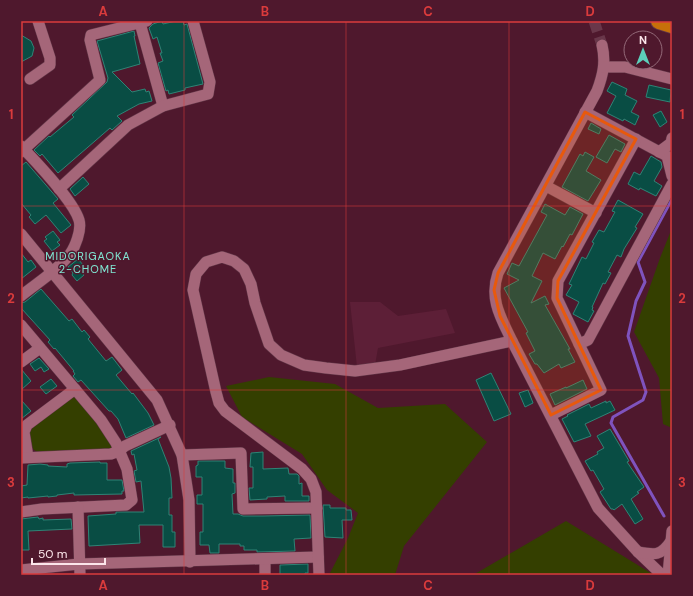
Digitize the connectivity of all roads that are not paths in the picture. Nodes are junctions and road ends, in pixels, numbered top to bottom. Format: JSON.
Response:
{"nodes":[{"id":1,"x":38,"y":21,"type":"edge"},
{"id":2,"x":193,"y":21,"type":"edge"},
{"id":3,"x":659,"y":21,"type":"edge"},
{"id":4,"x":144,"y":22,"type":"edge"},
{"id":5,"x":672,"y":25,"type":"edge"},
{"id":6,"x":602,"y":44,"type":"tunnel mouth"},
{"id":7,"x":604,"y":67,"type":"junction"},
{"id":8,"x":30,"y":79,"type":"dead end"},
{"id":9,"x":672,"y":79,"type":"edge"},
{"id":10,"x":163,"y":106,"type":"junction"},
{"id":11,"x":586,"y":112,"type":"junction"},
{"id":12,"x":672,"y":138,"type":"edge"},
{"id":13,"x":636,"y":140,"type":"junction"},
{"id":14,"x":22,"y":149,"type":"edge"},
{"id":15,"x":659,"y":152,"type":"junction"},
{"id":16,"x":672,"y":176,"type":"edge"},
{"id":17,"x":672,"y":184,"type":"edge"},
{"id":18,"x":546,"y":186,"type":"junction"},
{"id":19,"x":59,"y":189,"type":"junction"},
{"id":20,"x":596,"y":213,"type":"junction"},
{"id":21,"x":21,"y":234,"type":"edge"},
{"id":22,"x":52,"y":272,"type":"junction"},
{"id":23,"x":21,"y":296,"type":"edge"},
{"id":24,"x":21,"y":325,"type":"edge"},
{"id":25,"x":512,"y":341,"type":"junction"},
{"id":26,"x":579,"y":344,"type":"junction"},
{"id":27,"x":40,"y":348,"type":"junction"},
{"id":28,"x":21,"y":362,"type":"edge"},
{"id":29,"x":74,"y":389,"type":"junction"},
{"id":30,"x":551,"y":415,"type":"junction"},
{"id":31,"x":170,"y":425,"type":"junction"},
{"id":32,"x":118,"y":451,"type":"junction"},
{"id":33,"x":182,"y":455,"type":"junction"},
{"id":34,"x":24,"y":458,"type":"edge"},
{"id":35,"x":78,"y":507,"type":"junction"},
{"id":36,"x":317,"y":508,"type":"junction"},
{"id":37,"x":21,"y":512,"type":"edge"},
{"id":38,"x":672,"y":536,"type":"edge"},
{"id":39,"x":638,"y":552,"type":"junction"},
{"id":40,"x":318,"y":557,"type":"junction"},
{"id":41,"x":265,"y":559,"type":"junction"},
{"id":42,"x":190,"y":562,"type":"junction"},
{"id":43,"x":21,"y":570,"type":"edge"},
{"id":44,"x":80,"y":570,"type":"edge"},
{"id":45,"x":265,"y":575,"type":"edge"},
{"id":46,"x":319,"y":575,"type":"edge"},
{"id":47,"x":662,"y":575,"type":"edge"},
{"id":48,"x":668,"y":575,"type":"edge"}],
"edges":[{"from":1,"to":8,"type":"street"},
{"from":2,"to":10,"type":"street"},
{"from":3,"to":5,"type":"highway"},
{"from":4,"to":10,"type":"street"},
{"from":4,"to":14,"type":"street"},
{"from":6,"to":7,"type":"street"},
{"from":7,"to":9,"type":"street"},
{"from":7,"to":11,"type":"street"},
{"from":10,"to":19,"type":"street"},
{"from":11,"to":13,"type":"street"},
{"from":11,"to":18,"type":"street"},
{"from":12,"to":15,"type":"street"},
{"from":13,"to":15,"type":"street"},
{"from":13,"to":20,"type":"street"},
{"from":14,"to":19,"type":"street"},
{"from":15,"to":16,"type":"street"},
{"from":17,"to":26,"type":"street"},
{"from":18,"to":20,"type":"street"},
{"from":18,"to":25,"type":"street"},
{"from":19,"to":22,"type":"street"},
{"from":20,"to":26,"type":"street"},
{"from":21,"to":22,"type":"street"},
{"from":22,"to":23,"type":"street"},
{"from":22,"to":31,"type":"street"},
{"from":24,"to":27,"type":"street"},
{"from":25,"to":30,"type":"street"},
{"from":25,"to":36,"type":"street"},
{"from":26,"to":30,"type":"street"},
{"from":27,"to":28,"type":"street"},
{"from":27,"to":29,"type":"street"},
{"from":29,"to":32,"type":"street"},
{"from":29,"to":34,"type":"street"},
{"from":30,"to":39,"type":"street"},
{"from":31,"to":32,"type":"street"},
{"from":31,"to":33,"type":"street"},
{"from":32,"to":34,"type":"street"},
{"from":32,"to":35,"type":"street"},
{"from":33,"to":36,"type":"street"},
{"from":33,"to":42,"type":"street"},
{"from":35,"to":37,"type":"street"},
{"from":35,"to":44,"type":"street"},
{"from":36,"to":40,"type":"street"},
{"from":38,"to":39,"type":"street"},
{"from":38,"to":48,"type":"street"},
{"from":39,"to":47,"type":"street"},
{"from":40,"to":41,"type":"street"},
{"from":40,"to":46,"type":"street"},
{"from":41,"to":42,"type":"street"},
{"from":41,"to":45,"type":"street"},
{"from":42,"to":44,"type":"street"},
{"from":43,"to":44,"type":"street"}]}
